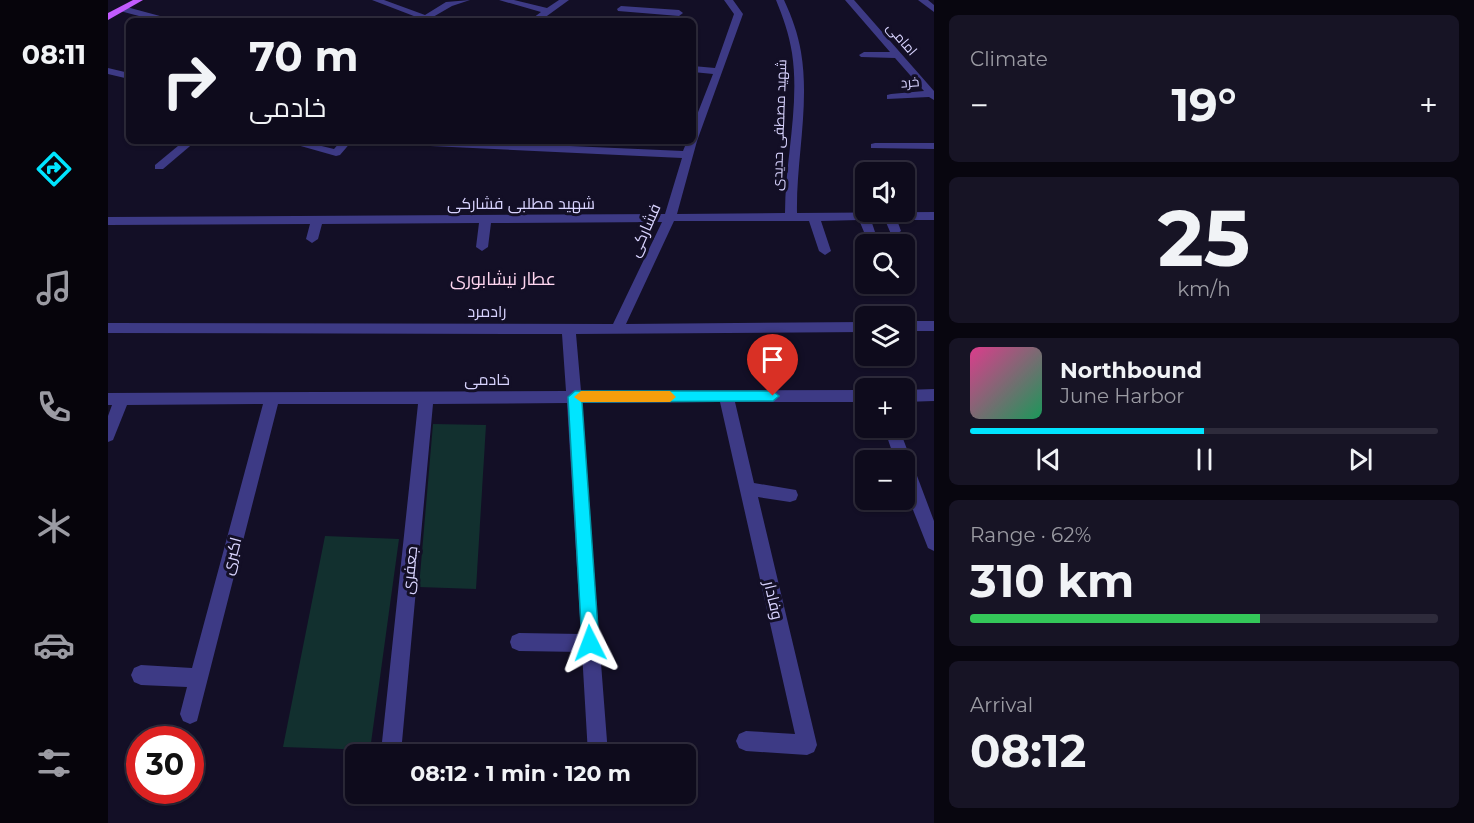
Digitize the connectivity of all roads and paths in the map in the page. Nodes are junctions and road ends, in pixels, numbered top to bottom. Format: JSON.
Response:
{"nodes":[{"id":1,"x":139,"y":0,"type":"edge"},
{"id":2,"x":376,"y":0,"type":"edge"},
{"id":3,"x":466,"y":0,"type":"edge"},
{"id":4,"x":502,"y":0,"type":"edge"},
{"id":5,"x":565,"y":0,"type":"edge"},
{"id":6,"x":729,"y":0,"type":"edge"},
{"id":7,"x":780,"y":0,"type":"edge"},
{"id":8,"x":849,"y":0,"type":"edge"},
{"id":9,"x":922,"y":0,"type":"edge"},
{"id":10,"x":390,"y":2,"type":"edge"},
{"id":11,"x":620,"y":4,"type":"edge"},
{"id":12,"x":123,"y":9,"type":"junction"},
{"id":13,"x":934,"y":9,"type":"edge"},
{"id":14,"x":549,"y":11,"type":"junction"},
{"id":15,"x":679,"y":13,"type":"dead end"},
{"id":16,"x":108,"y":17,"type":"edge"},
{"id":17,"x":157,"y":18,"type":"edge"},
{"id":18,"x":423,"y":18,"type":"edge"},
{"id":19,"x":430,"y":18,"type":"edge"},
{"id":20,"x":538,"y":18,"type":"edge"},
{"id":21,"x":864,"y":55,"type":"dead end"},
{"id":22,"x":898,"y":55,"type":"junction"},
{"id":23,"x":696,"y":69,"type":"edge"},
{"id":24,"x":108,"y":71,"type":"edge"},
{"id":25,"x":717,"y":71,"type":"junction"},
{"id":26,"x":126,"y":75,"type":"edge"},
{"id":27,"x":934,"y":77,"type":"edge"},
{"id":28,"x":919,"y":79,"type":"junction"},
{"id":29,"x":933,"y":95,"type":"edge"},
{"id":30,"x":891,"y":97,"type":"dead end"},
{"id":31,"x":696,"y":128,"type":"edge"},
{"id":32,"x":187,"y":144,"type":"edge"},
{"id":33,"x":300,"y":144,"type":"edge"},
{"id":34,"x":344,"y":144,"type":"edge"},
{"id":35,"x":452,"y":144,"type":"edge"},
{"id":36,"x":691,"y":144,"type":"edge"},
{"id":37,"x":875,"y":146,"type":"dead end"},
{"id":38,"x":934,"y":146,"type":"edge"},
{"id":39,"x":688,"y":155,"type":"junction"},
{"id":40,"x":159,"y":167,"type":"dead end"},
{"id":41,"x":915,"y":216,"type":"edge"},
{"id":42,"x":934,"y":216,"type":"edge"},
{"id":43,"x":791,"y":217,"type":"junction"},
{"id":44,"x":814,"y":217,"type":"junction"},
{"id":45,"x":855,"y":217,"type":"edge"},
{"id":46,"x":670,"y":218,"type":"junction"},
{"id":47,"x":485,"y":219,"type":"junction"},
{"id":48,"x":108,"y":220,"type":"edge"},
{"id":49,"x":317,"y":220,"type":"junction"},
{"id":50,"x":892,"y":222,"type":"edge"},
{"id":51,"x":895,"y":231,"type":"dead end"},
{"id":52,"x":312,"y":239,"type":"dead end"},
{"id":53,"x":482,"y":248,"type":"dead end"},
{"id":54,"x":825,"y":251,"type":"dead end"},
{"id":55,"x":915,"y":326,"type":"edge"},
{"id":56,"x":934,"y":326,"type":"edge"},
{"id":57,"x":855,"y":327,"type":"edge"},
{"id":58,"x":108,"y":328,"type":"edge"},
{"id":59,"x":569,"y":329,"type":"junction"},
{"id":60,"x":617,"y":329,"type":"junction"},
{"id":61,"x":934,"y":395,"type":"edge"},
{"id":62,"x":726,"y":396,"type":"junction"},
{"id":63,"x":855,"y":396,"type":"edge"},
{"id":64,"x":915,"y":396,"type":"edge"},
{"id":65,"x":575,"y":397,"type":"junction"},
{"id":66,"x":272,"y":398,"type":"junction"},
{"id":67,"x":426,"y":398,"type":"junction"},
{"id":68,"x":115,"y":399,"type":"edge"},
{"id":69,"x":108,"y":436,"type":"edge"},
{"id":70,"x":748,"y":489,"type":"junction"},
{"id":71,"x":915,"y":492,"type":"edge"},
{"id":72,"x":790,"y":495,"type":"dead end"},
{"id":73,"x":934,"y":543,"type":"edge"},
{"id":74,"x":519,"y":642,"type":"dead end"},
{"id":75,"x":590,"y":643,"type":"junction"},
{"id":76,"x":141,"y":675,"type":"dead end"},
{"id":77,"x":199,"y":678,"type":"junction"},
{"id":78,"x":190,"y":714,"type":"dead end"},
{"id":79,"x":746,"y":741,"type":"dead end"},
{"id":80,"x":392,"y":742,"type":"dead end"},
{"id":81,"x":597,"y":744,"type":"edge"}],
"edges":[{"from":1,"to":12,"type":"main road"},
{"from":2,"to":10,"type":"street"},
{"from":3,"to":19,"type":"street"},
{"from":4,"to":14,"type":"street"},
{"from":5,"to":14,"type":"street"},
{"from":6,"to":25,"type":"street","name":"فشارکی"},
{"from":7,"to":43,"type":"street","name":"شهید مصطفی حدیدی"},
{"from":8,"to":22,"type":"street","name":"امامی"},
{"from":9,"to":13,"type":"street"},
{"from":10,"to":18,"type":"street"},
{"from":11,"to":15,"type":"street"},
{"from":12,"to":16,"type":"main road"},
{"from":12,"to":17,"type":"street"},
{"from":14,"to":20,"type":"street"},
{"from":21,"to":22,"type":"street"},
{"from":22,"to":28,"type":"street","name":"امامی"},
{"from":23,"to":25,"type":"street"},
{"from":24,"to":26,"type":"street"},
{"from":25,"to":31,"type":"street","name":"فشارکی"},
{"from":27,"to":28,"type":"street"},
{"from":28,"to":29,"type":"street","name":"امامی"},
{"from":29,"to":30,"type":"street","name":"خرد"},
{"from":32,"to":40,"type":"street"},
{"from":33,"to":34,"type":"street"},
{"from":35,"to":39,"type":"street"},
{"from":36,"to":39,"type":"street","name":"فشارکی"},
{"from":37,"to":38,"type":"street"},
{"from":39,"to":46,"type":"street","name":"فشارکی"},
{"from":41,"to":42,"type":"street","name":"شهید مطلبی فشارکی"},
{"from":43,"to":44,"type":"street","name":"شهید مطلبی فشارکی"},
{"from":43,"to":46,"type":"street","name":"شهید مطلبی فشارکی"},
{"from":44,"to":45,"type":"street","name":"شهید مطلبی فشارکی"},
{"from":44,"to":54,"type":"street"},
{"from":46,"to":47,"type":"street","name":"شهید مطلبی فشارکی"},
{"from":46,"to":60,"type":"street","name":"فشارکی"},
{"from":47,"to":49,"type":"street","name":"شهید مطلبی فشارکی"},
{"from":47,"to":53,"type":"street"},
{"from":48,"to":49,"type":"street","name":"شهید مطلبی فشارکی"},
{"from":49,"to":52,"type":"street"},
{"from":50,"to":51,"type":"street"},
{"from":55,"to":56,"type":"street"},
{"from":57,"to":60,"type":"street","name":"رادمرد"},
{"from":58,"to":59,"type":"street","name":"رادمرد"},
{"from":59,"to":60,"type":"street","name":"رادمرد"},
{"from":59,"to":65,"type":"street"},
{"from":61,"to":64,"type":"street"},
{"from":62,"to":63,"type":"street","name":"خادمی"},
{"from":62,"to":65,"type":"street","name":"خادمی"},
{"from":62,"to":70,"type":"street","name":"وفادار"},
{"from":65,"to":67,"type":"street","name":"خادمی"},
{"from":65,"to":75,"type":"street"},
{"from":66,"to":67,"type":"street","name":"خادمی"},
{"from":66,"to":68,"type":"street","name":"خادمی"},
{"from":66,"to":77,"type":"street","name":"اکبری"},
{"from":67,"to":80,"type":"street","name":"جعفری"},
{"from":68,"to":69,"type":"street"},
{"from":70,"to":72,"type":"street"},
{"from":70,"to":79,"type":"street","name":"وفادار"},
{"from":71,"to":73,"type":"street"},
{"from":74,"to":75,"type":"street"},
{"from":75,"to":81,"type":"street"},
{"from":76,"to":77,"type":"street"},
{"from":77,"to":78,"type":"street","name":"اکبری"}]}
